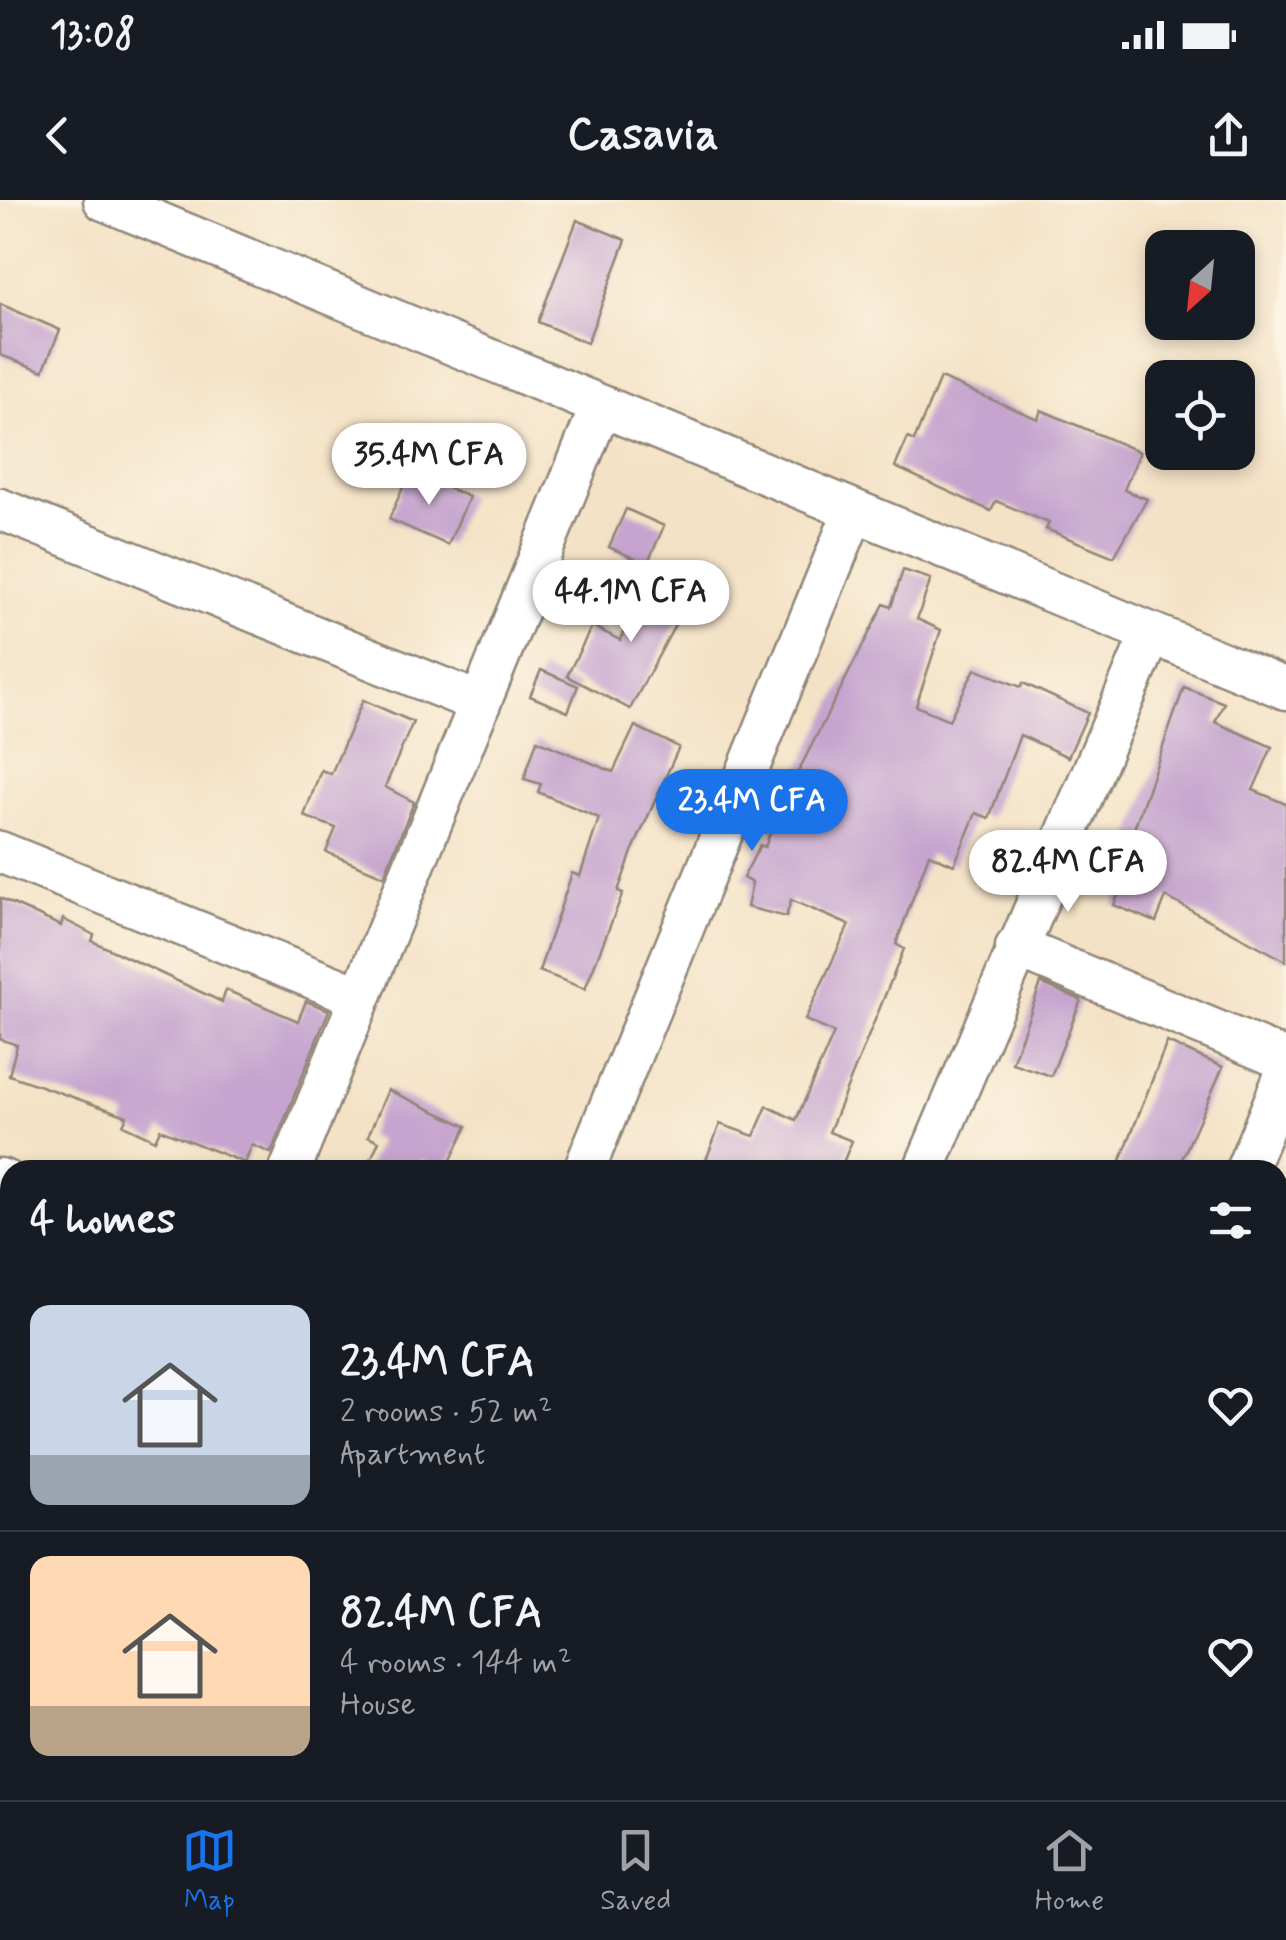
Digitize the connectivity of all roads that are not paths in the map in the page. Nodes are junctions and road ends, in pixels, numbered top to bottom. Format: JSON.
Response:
{"nodes":[{"id":1,"x":104,"y":200,"type":"edge"},
{"id":2,"x":601,"y":406,"type":"junction"},
{"id":3,"x":0,"y":509,"type":"edge"},
{"id":4,"x":854,"y":511,"type":"junction"},
{"id":5,"x":1151,"y":634,"type":"junction"},
{"id":6,"x":1286,"y":690,"type":"edge"},
{"id":7,"x":480,"y":703,"type":"junction"},
{"id":8,"x":0,"y":852,"type":"edge"},
{"id":9,"x":1016,"y":946,"type":"junction"},
{"id":10,"x":360,"y":997,"type":"junction"},
{"id":11,"x":1286,"y":1060,"type":"edge"},
{"id":12,"x":1286,"y":1072,"type":"edge"},
{"id":13,"x":294,"y":1160,"type":"edge"},
{"id":14,"x":588,"y":1160,"type":"edge"},
{"id":15,"x":928,"y":1160,"type":"edge"},
{"id":16,"x":1250,"y":1160,"type":"edge"}],
"edges":[{"from":1,"to":2,"type":"street"},
{"from":2,"to":4,"type":"street"},
{"from":2,"to":7,"type":"street"},
{"from":3,"to":7,"type":"street"},
{"from":4,"to":5,"type":"street"},
{"from":4,"to":14,"type":"street"},
{"from":5,"to":6,"type":"street"},
{"from":5,"to":9,"type":"street"},
{"from":7,"to":10,"type":"street"},
{"from":8,"to":10,"type":"street"},
{"from":9,"to":11,"type":"street"},
{"from":9,"to":15,"type":"street"},
{"from":10,"to":13,"type":"street"},
{"from":12,"to":16,"type":"street"}]}
